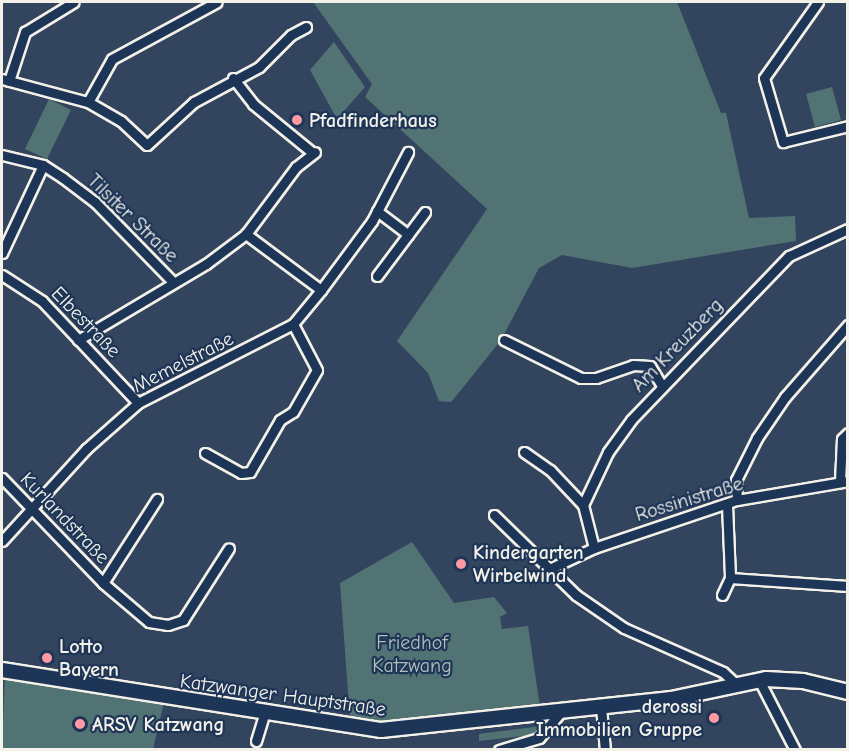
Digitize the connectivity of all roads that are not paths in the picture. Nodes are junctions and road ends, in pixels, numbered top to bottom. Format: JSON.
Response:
{"nodes":[{"id":1,"x":74,"y":2,"type":"edge"},
{"id":2,"x":217,"y":2,"type":"edge"},
{"id":3,"x":818,"y":2,"type":"edge"},
{"id":4,"x":306,"y":27,"type":"dead end"},
{"id":5,"x":233,"y":78,"type":"junction"},
{"id":6,"x":5,"y":80,"type":"edge"},
{"id":7,"x":88,"y":102,"type":"junction"},
{"id":8,"x":848,"y":126,"type":"edge"},
{"id":9,"x":408,"y":152,"type":"dead end"},
{"id":10,"x":2,"y":155,"type":"edge"},
{"id":11,"x":43,"y":165,"type":"junction"},
{"id":12,"x":376,"y":211,"type":"junction"},
{"id":13,"x":425,"y":212,"type":"dead end"},
{"id":14,"x":848,"y":229,"type":"edge"},
{"id":15,"x":246,"y":234,"type":"junction"},
{"id":16,"x":408,"y":234,"type":"junction"},
{"id":17,"x":2,"y":253,"type":"edge"},
{"id":18,"x":2,"y":275,"type":"edge"},
{"id":19,"x":377,"y":276,"type":"dead end"},
{"id":20,"x":173,"y":282,"type":"junction"},
{"id":21,"x":321,"y":290,"type":"junction"},
{"id":22,"x":293,"y":324,"type":"junction"},
{"id":23,"x":848,"y":325,"type":"edge"},
{"id":24,"x":78,"y":340,"type":"junction"},
{"id":25,"x":504,"y":340,"type":"dead end"},
{"id":26,"x":661,"y":384,"type":"junction"},
{"id":27,"x":138,"y":403,"type":"junction"},
{"id":28,"x":848,"y":433,"type":"edge"},
{"id":29,"x":524,"y":452,"type":"dead end"},
{"id":30,"x":205,"y":453,"type":"dead end"},
{"id":31,"x":2,"y":477,"type":"edge"},
{"id":32,"x":844,"y":481,"type":"edge"},
{"id":33,"x":157,"y":499,"type":"dead end"},
{"id":34,"x":737,"y":500,"type":"junction"},
{"id":35,"x":583,"y":505,"type":"junction"},
{"id":36,"x":727,"y":505,"type":"junction"},
{"id":37,"x":30,"y":508,"type":"junction"},
{"id":38,"x":494,"y":515,"type":"dead end"},
{"id":39,"x":2,"y":542,"type":"edge"},
{"id":40,"x":230,"y":548,"type":"dead end"},
{"id":41,"x":594,"y":548,"type":"junction"},
{"id":42,"x":547,"y":570,"type":"junction"},
{"id":43,"x":730,"y":578,"type":"junction"},
{"id":44,"x":103,"y":583,"type":"junction"},
{"id":45,"x":848,"y":586,"type":"edge"},
{"id":46,"x":722,"y":594,"type":"dead end"},
{"id":47,"x":2,"y":670,"type":"edge"},
{"id":48,"x":759,"y":680,"type":"junction"},
{"id":49,"x":736,"y":684,"type":"junction"},
{"id":50,"x":844,"y":691,"type":"edge"},
{"id":51,"x":601,"y":707,"type":"junction"},
{"id":52,"x":561,"y":712,"type":"junction"},
{"id":53,"x":264,"y":715,"type":"junction"},
{"id":54,"x":256,"y":741,"type":"dead end"},
{"id":55,"x":500,"y":750,"type":"edge"},
{"id":56,"x":605,"y":750,"type":"edge"},
{"id":57,"x":795,"y":750,"type":"edge"}],
"edges":[{"from":1,"to":6,"type":"street"},
{"from":2,"to":7,"type":"street"},
{"from":3,"to":8,"type":"street"},
{"from":4,"to":5,"type":"street"},
{"from":5,"to":7,"type":"street"},
{"from":5,"to":15,"type":"street"},
{"from":6,"to":7,"type":"street"},
{"from":9,"to":12,"type":"street","name":"Memelstraße"},
{"from":10,"to":11,"type":"street","name":"Tilsiter Straße"},
{"from":11,"to":17,"type":"street"},
{"from":11,"to":20,"type":"street","name":"Tilsiter Straße"},
{"from":12,"to":16,"type":"street"},
{"from":12,"to":21,"type":"street","name":"Memelstraße"},
{"from":13,"to":16,"type":"street"},
{"from":14,"to":26,"type":"street","name":"Am Kreuzberg"},
{"from":15,"to":20,"type":"street"},
{"from":15,"to":21,"type":"street"},
{"from":16,"to":19,"type":"street"},
{"from":18,"to":24,"type":"street","name":"Elbestraße"},
{"from":20,"to":24,"type":"street"},
{"from":21,"to":22,"type":"street","name":"Memelstraße"},
{"from":22,"to":27,"type":"street","name":"Memelstraße"},
{"from":22,"to":30,"type":"street"},
{"from":23,"to":34,"type":"street"},
{"from":24,"to":27,"type":"street","name":"Elbestraße"},
{"from":25,"to":26,"type":"street"},
{"from":26,"to":35,"type":"street","name":"Am Kreuzberg"},
{"from":27,"to":37,"type":"street","name":"Memelstraße"},
{"from":28,"to":32,"type":"street"},
{"from":29,"to":35,"type":"street"},
{"from":31,"to":37,"type":"street","name":"Kurlandstraße"},
{"from":32,"to":34,"type":"street","name":"Rossinistraße"},
{"from":33,"to":44,"type":"street","name":"Kurlandstraße"},
{"from":34,"to":36,"type":"street","name":"Rossinistraße"},
{"from":35,"to":41,"type":"street"},
{"from":36,"to":41,"type":"street","name":"Rossinistraße"},
{"from":36,"to":43,"type":"street"},
{"from":37,"to":39,"type":"street","name":"Memelstraße"},
{"from":37,"to":44,"type":"street","name":"Kurlandstraße"},
{"from":38,"to":42,"type":"street"},
{"from":40,"to":44,"type":"street","name":"Kurlandstraße"},
{"from":41,"to":42,"type":"street","name":"Rossinistraße"},
{"from":42,"to":49,"type":"street"},
{"from":43,"to":45,"type":"street"},
{"from":43,"to":46,"type":"street"},
{"from":47,"to":53,"type":"main road","name":"Katzwanger Hauptstraße"},
{"from":48,"to":49,"type":"main road","name":"Katzwanger Hauptstraße"},
{"from":48,"to":50,"type":"main road","name":"Katzwanger Hauptstraße"},
{"from":48,"to":57,"type":"street"},
{"from":49,"to":51,"type":"main road","name":"Katzwanger Hauptstraße"},
{"from":51,"to":52,"type":"main road","name":"Katzwanger Hauptstraße"},
{"from":51,"to":56,"type":"street"},
{"from":52,"to":53,"type":"main road","name":"Katzwanger Hauptstraße"},
{"from":52,"to":55,"type":"street"},
{"from":53,"to":54,"type":"street"}]}
